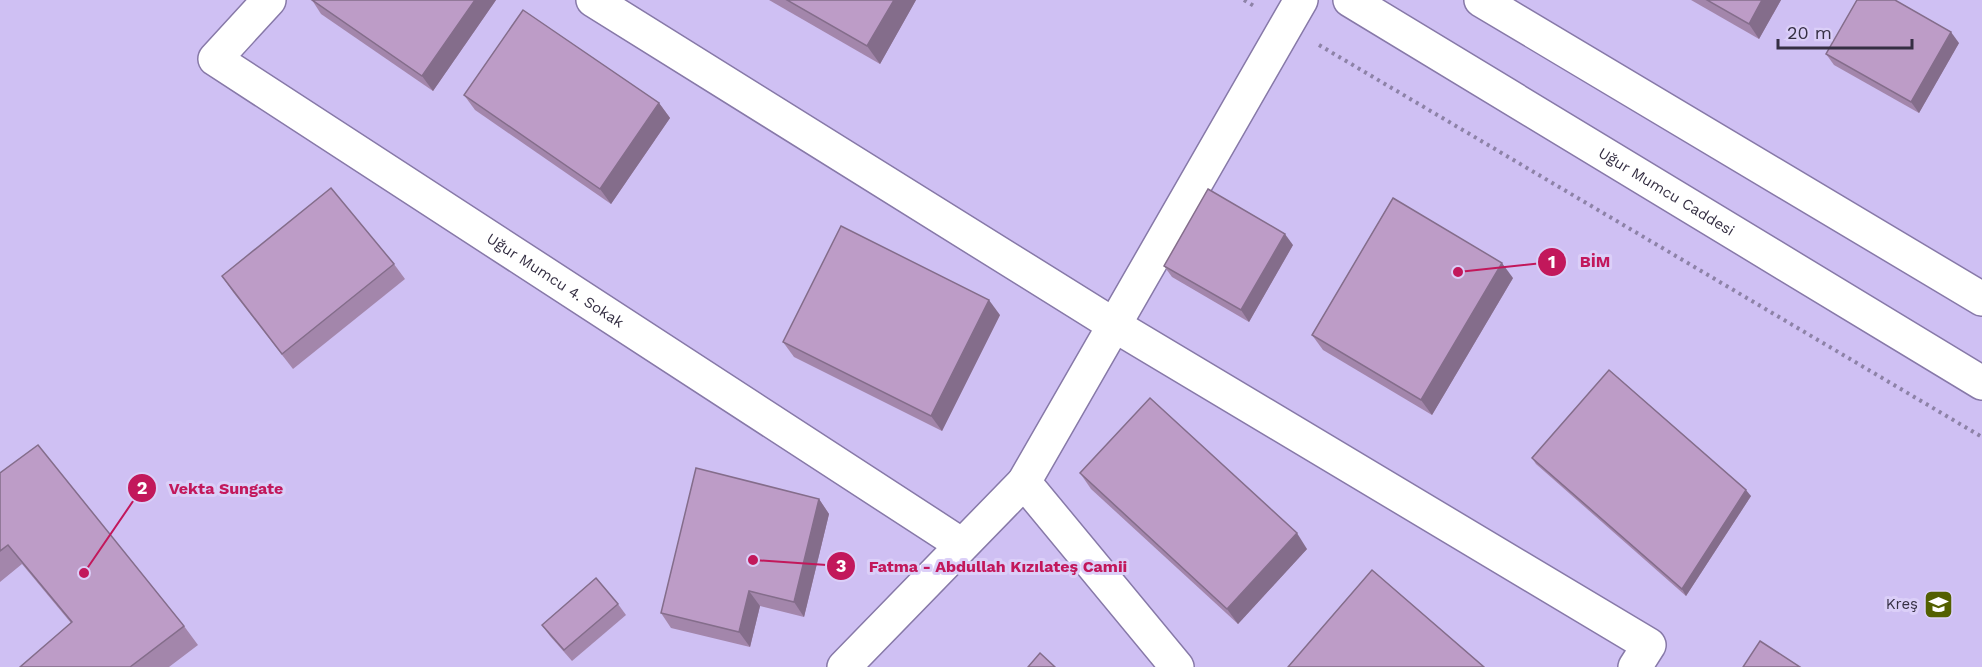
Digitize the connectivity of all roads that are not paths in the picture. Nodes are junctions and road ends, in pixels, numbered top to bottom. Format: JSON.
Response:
{"nodes":[{"id":1,"x":269,"y":0,"type":"edge"},
{"id":2,"x":593,"y":0,"type":"edge"},
{"id":3,"x":1350,"y":0,"type":"edge"},
{"id":4,"x":1481,"y":0,"type":"edge"},
{"id":5,"x":1294,"y":13,"type":"edge"},
{"id":6,"x":1982,"y":299,"type":"edge"},
{"id":7,"x":1114,"y":325,"type":"junction"},
{"id":8,"x":1982,"y":383,"type":"edge"},
{"id":9,"x":1024,"y":482,"type":"junction"},
{"id":10,"x":962,"y":545,"type":"junction"},
{"id":11,"x":844,"y":667,"type":"edge"},
{"id":12,"x":1177,"y":667,"type":"edge"},
{"id":13,"x":1635,"y":667,"type":"edge"}],
"edges":[{"from":1,"to":10,"type":"street","name":"Uğur Mumcu 4. Sokak"},
{"from":2,"to":7,"type":"street"},
{"from":3,"to":8,"type":"street","name":"Uğur Mumcu Caddesi"},
{"from":4,"to":6,"type":"street"},
{"from":5,"to":7,"type":"street"},
{"from":7,"to":9,"type":"street"},
{"from":7,"to":13,"type":"street"},
{"from":9,"to":10,"type":"street"},
{"from":9,"to":12,"type":"street"},
{"from":10,"to":11,"type":"street"}]}
